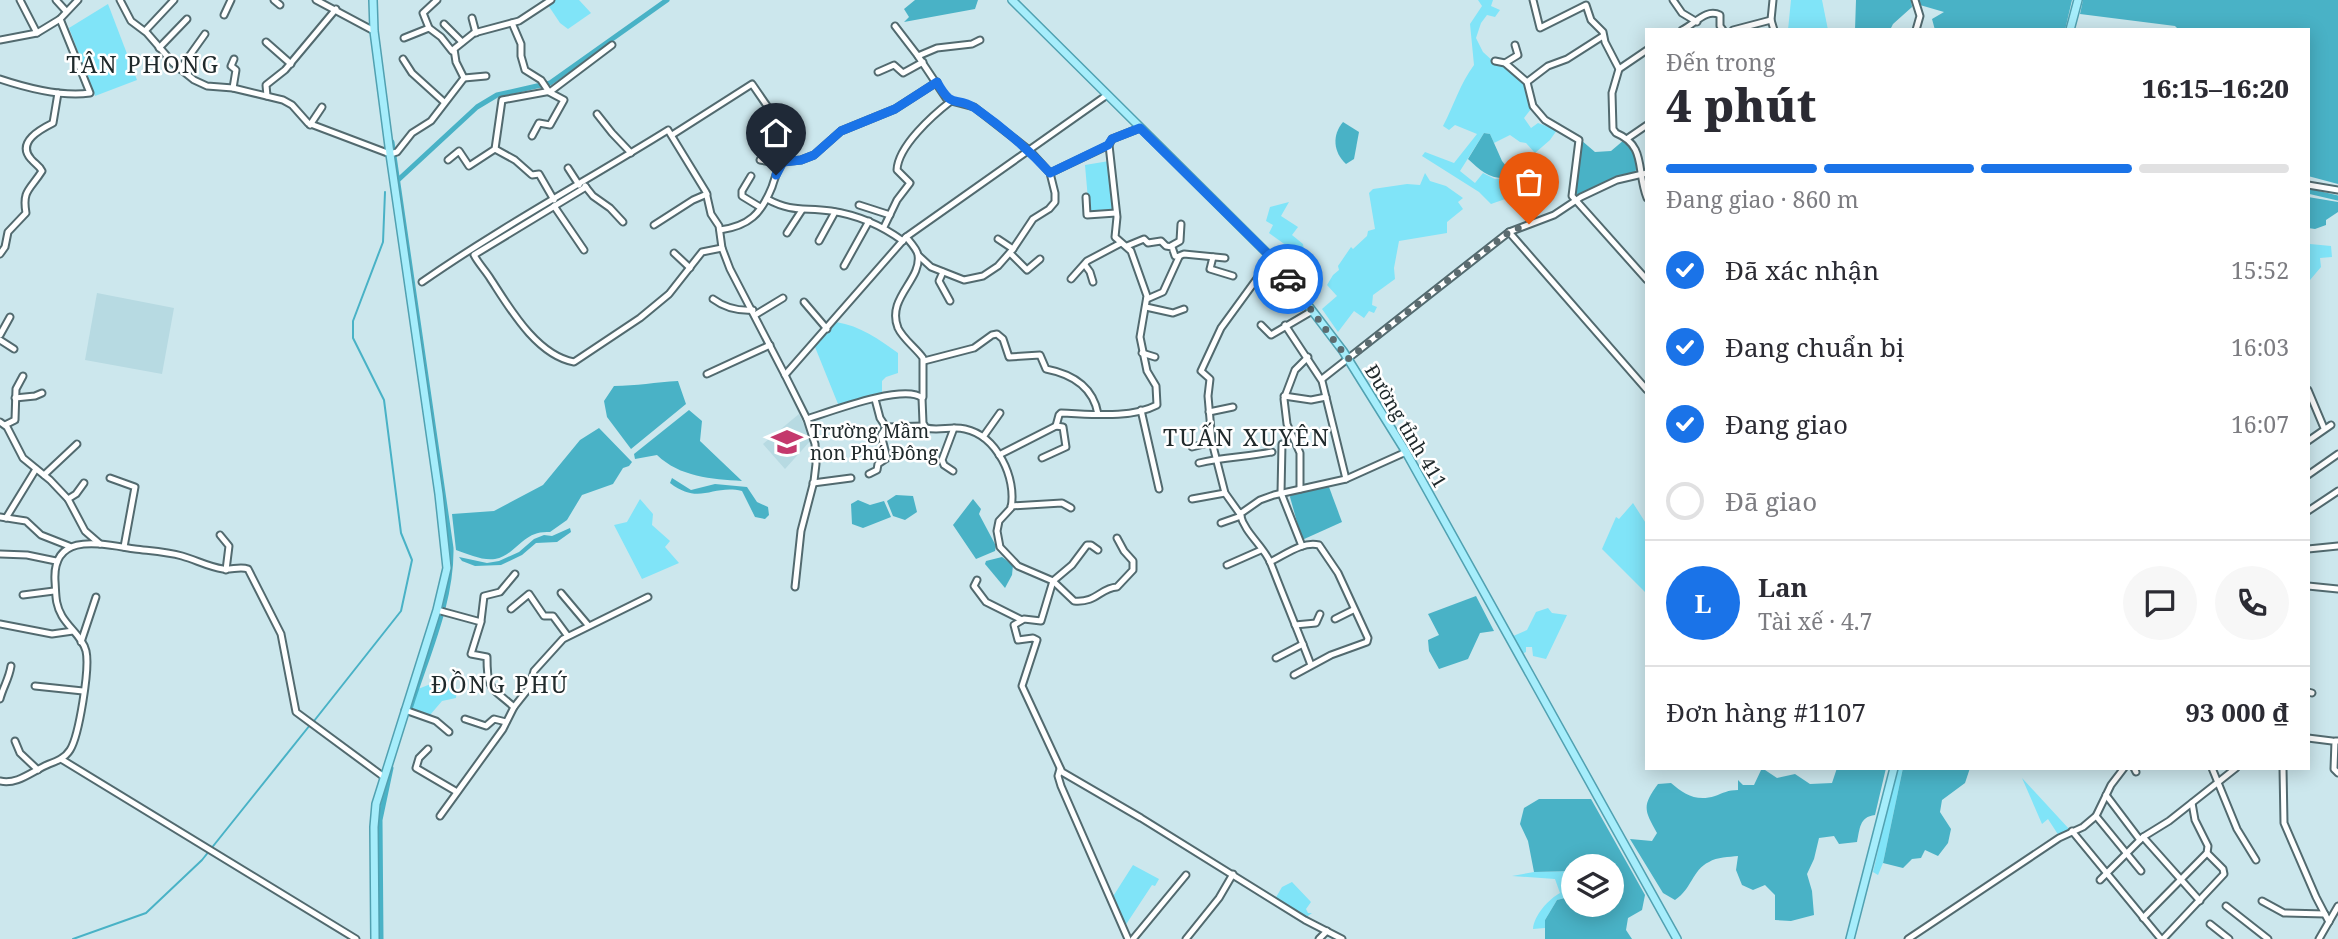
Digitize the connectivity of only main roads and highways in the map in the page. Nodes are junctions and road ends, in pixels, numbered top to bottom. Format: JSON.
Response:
{"nodes":[{"id":1,"x":373,"y":0,"type":"edge"},
{"id":2,"x":1012,"y":0,"type":"edge"},
{"id":3,"x":2078,"y":0,"type":"edge"},
{"id":4,"x":2071,"y":28,"type":"edge"},
{"id":5,"x":1893,"y":770,"type":"edge"},
{"id":6,"x":375,"y":939,"type":"edge"},
{"id":7,"x":1677,"y":939,"type":"edge"},
{"id":8,"x":1850,"y":939,"type":"edge"}],
"edges":[{"from":1,"to":6,"type":"main road"},
{"from":2,"to":7,"type":"main road","name":"Đường tỉnh 411"},
{"from":3,"to":4,"type":"main road"},
{"from":5,"to":8,"type":"main road"}]}
